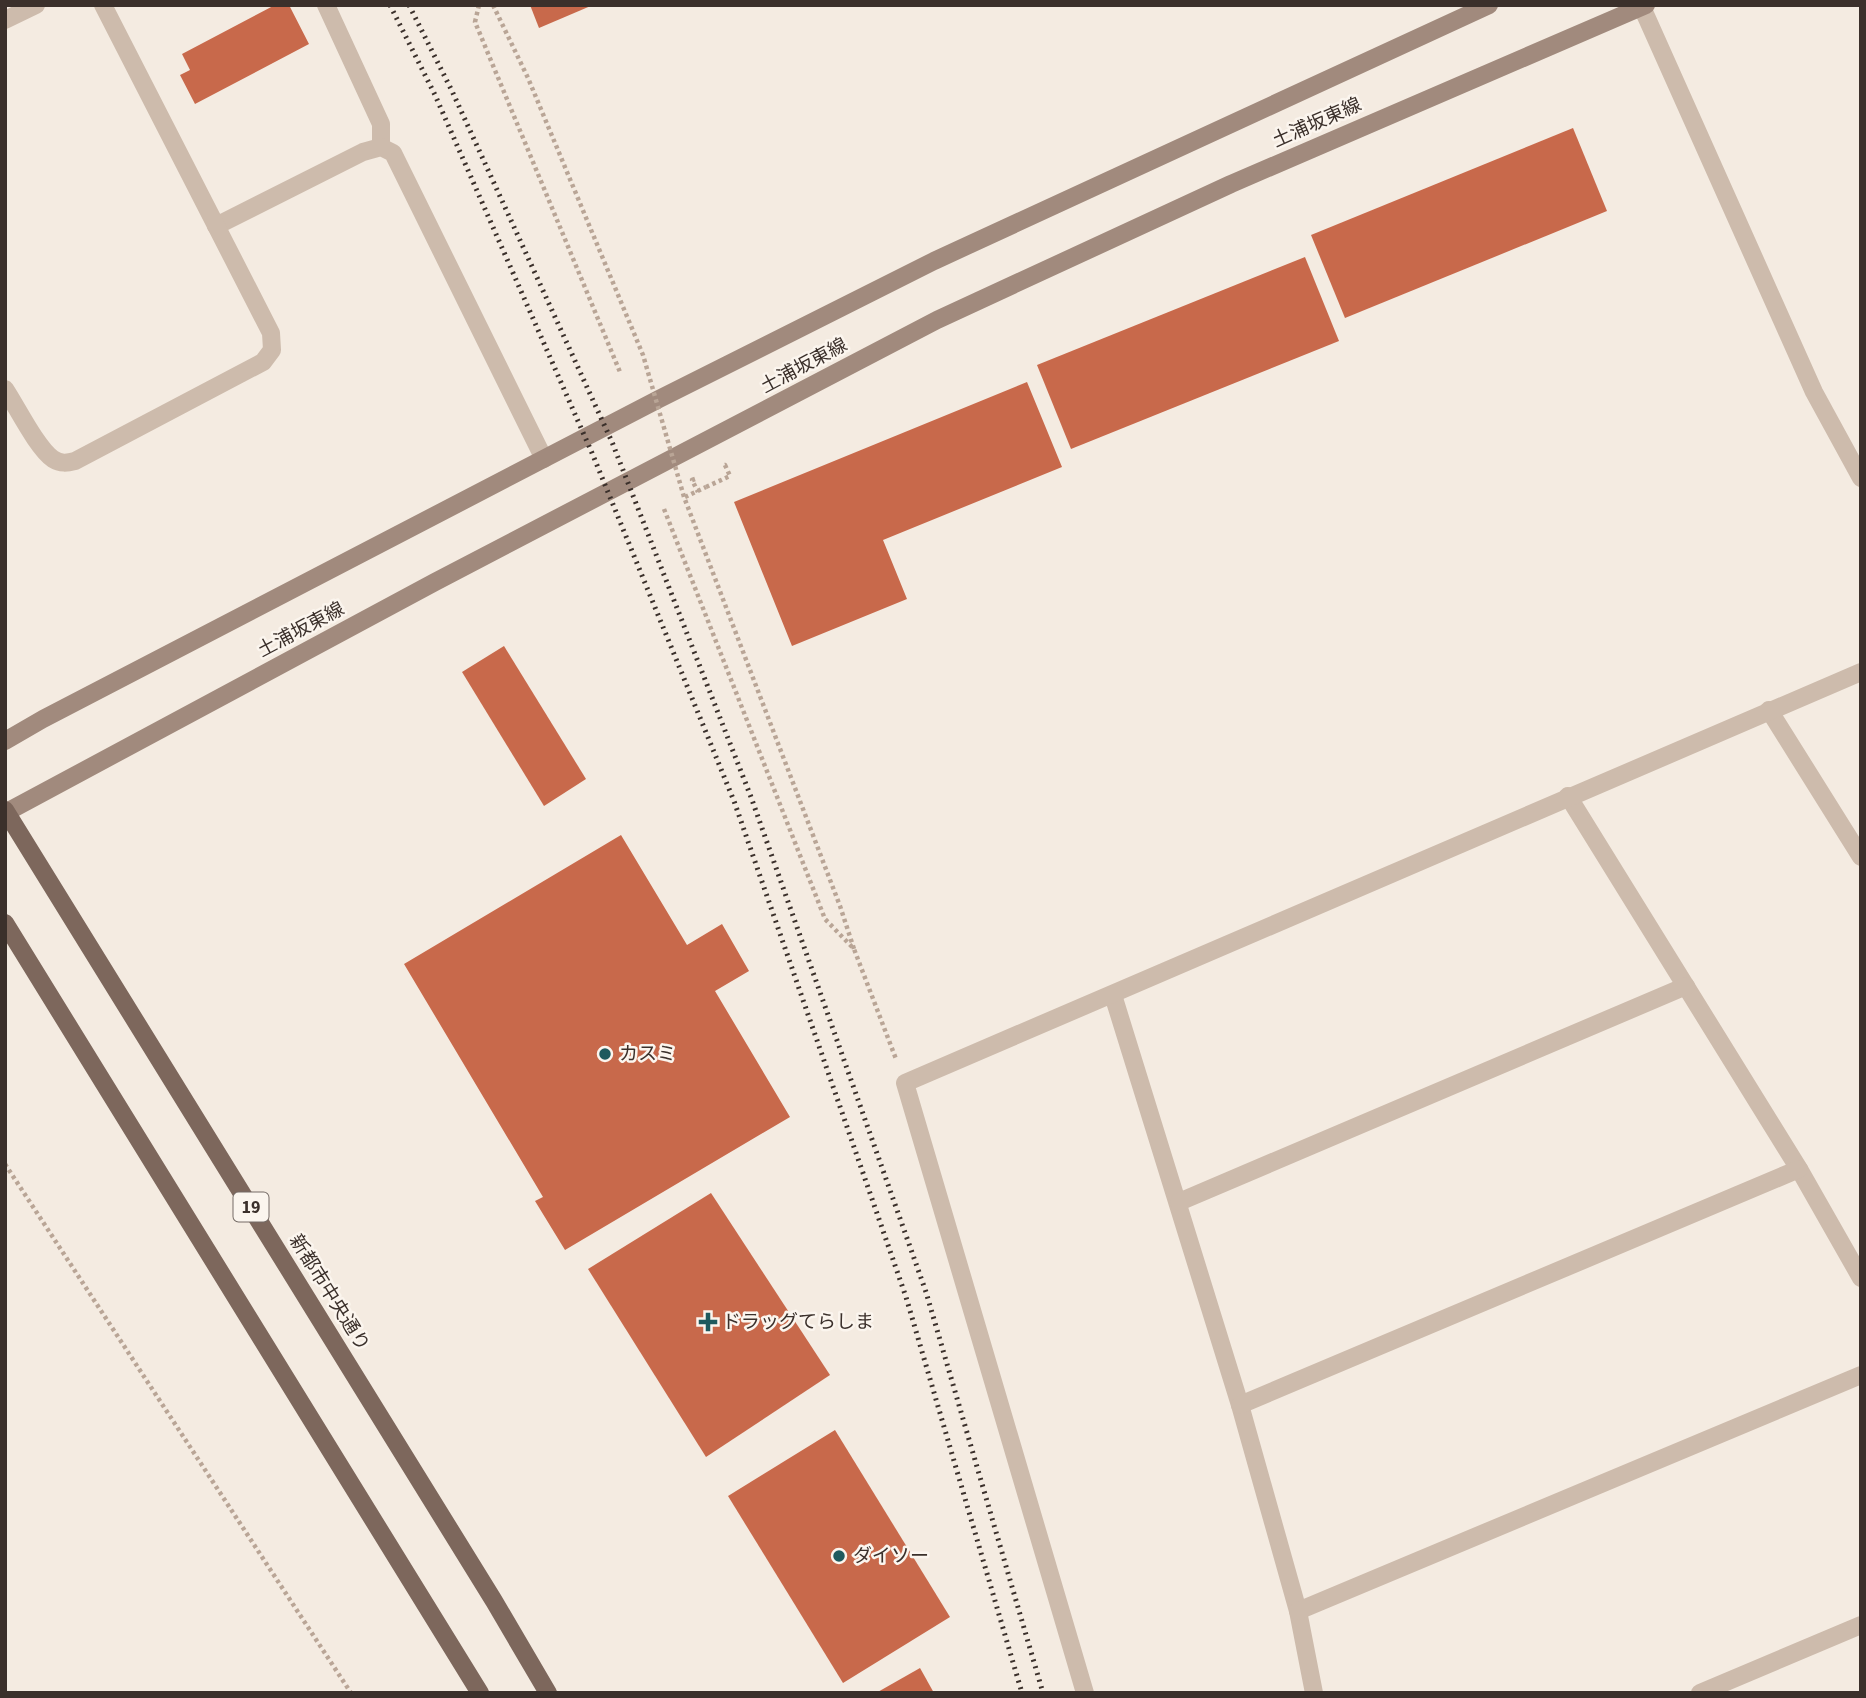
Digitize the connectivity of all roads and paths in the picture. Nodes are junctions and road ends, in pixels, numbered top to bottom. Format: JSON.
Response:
{"nodes":[{"id":1,"x":36,"y":5,"type":"edge"},
{"id":2,"x":103,"y":5,"type":"edge"},
{"id":3,"x":326,"y":5,"type":"edge"},
{"id":4,"x":479,"y":5,"type":"edge"},
{"id":5,"x":493,"y":5,"type":"edge"},
{"id":6,"x":1489,"y":5,"type":"edge"},
{"id":7,"x":1643,"y":6,"type":"edge"},
{"id":8,"x":5,"y":20,"type":"edge"},
{"id":9,"x":382,"y":147,"type":"junction"},
{"id":10,"x":216,"y":226,"type":"junction"},
{"id":11,"x":620,"y":372,"type":"dead end"},
{"id":12,"x":5,"y":389,"type":"edge"},
{"id":13,"x":544,"y":459,"type":"junction"},
{"id":14,"x":714,"y":470,"type":"dead end"},
{"id":15,"x":703,"y":475,"type":"dead end"},
{"id":16,"x":1861,"y":478,"type":"edge"},
{"id":17,"x":698,"y":492,"type":"dead end"},
{"id":18,"x":684,"y":497,"type":"junction"},
{"id":19,"x":664,"y":509,"type":"dead end"},
{"id":20,"x":1861,"y":672,"type":"edge"},
{"id":21,"x":1769,"y":710,"type":"junction"},
{"id":22,"x":5,"y":741,"type":"edge"},
{"id":23,"x":1568,"y":796,"type":"junction"},
{"id":24,"x":6,"y":812,"type":"edge"},
{"id":25,"x":1861,"y":858,"type":"edge"},
{"id":26,"x":5,"y":923,"type":"edge"},
{"id":27,"x":854,"y":949,"type":"junction"},
{"id":28,"x":1686,"y":986,"type":"junction"},
{"id":29,"x":1113,"y":995,"type":"junction"},
{"id":30,"x":905,"y":1083,"type":"junction"},
{"id":31,"x":5,"y":1164,"type":"edge"},
{"id":32,"x":1798,"y":1169,"type":"junction"},
{"id":33,"x":1179,"y":1202,"type":"junction"},
{"id":34,"x":1861,"y":1278,"type":"edge"},
{"id":35,"x":1861,"y":1375,"type":"edge"},
{"id":36,"x":1240,"y":1405,"type":"junction"},
{"id":37,"x":1298,"y":1611,"type":"junction"},
{"id":38,"x":1861,"y":1625,"type":"edge"},
{"id":39,"x":351,"y":1693,"type":"edge"},
{"id":40,"x":480,"y":1693,"type":"edge"},
{"id":41,"x":548,"y":1693,"type":"edge"},
{"id":42,"x":1085,"y":1693,"type":"edge"},
{"id":43,"x":1314,"y":1693,"type":"edge"},
{"id":44,"x":1700,"y":1693,"type":"edge"}],
"edges":[{"from":1,"to":8,"type":"street"},
{"from":2,"to":10,"type":"street"},
{"from":3,"to":9,"type":"street"},
{"from":4,"to":11,"type":"path"},
{"from":5,"to":18,"type":"path","bridge":true},
{"from":6,"to":13,"type":"main road","name":"土浦坂東線"},
{"from":7,"to":16,"type":"street"},
{"from":7,"to":24,"type":"main road","name":"土浦坂東線"},
{"from":9,"to":10,"type":"street"},
{"from":9,"to":13,"type":"street"},
{"from":10,"to":12,"type":"street"},
{"from":13,"to":22,"type":"main road","name":"土浦坂東線"},
{"from":14,"to":18,"type":"path","bridge":true},
{"from":15,"to":17,"type":"path"},
{"from":18,"to":27,"type":"path","bridge":true},
{"from":19,"to":27,"type":"path"},
{"from":20,"to":21,"type":"street"},
{"from":21,"to":23,"type":"street"},
{"from":21,"to":25,"type":"street"},
{"from":23,"to":28,"type":"street"},
{"from":23,"to":29,"type":"street"},
{"from":24,"to":41,"type":"main road","name":"新都市中央通り","number":"19"},
{"from":26,"to":40,"type":"main road"},
{"from":27,"to":30,"type":"path"},
{"from":28,"to":32,"type":"street"},
{"from":28,"to":33,"type":"street"},
{"from":29,"to":30,"type":"street"},
{"from":29,"to":33,"type":"street"},
{"from":30,"to":42,"type":"street"},
{"from":31,"to":39,"type":"path"},
{"from":32,"to":34,"type":"street"},
{"from":32,"to":36,"type":"street"},
{"from":33,"to":36,"type":"street"},
{"from":35,"to":37,"type":"street"},
{"from":36,"to":37,"type":"street"},
{"from":37,"to":43,"type":"street"},
{"from":38,"to":44,"type":"street"}]}
